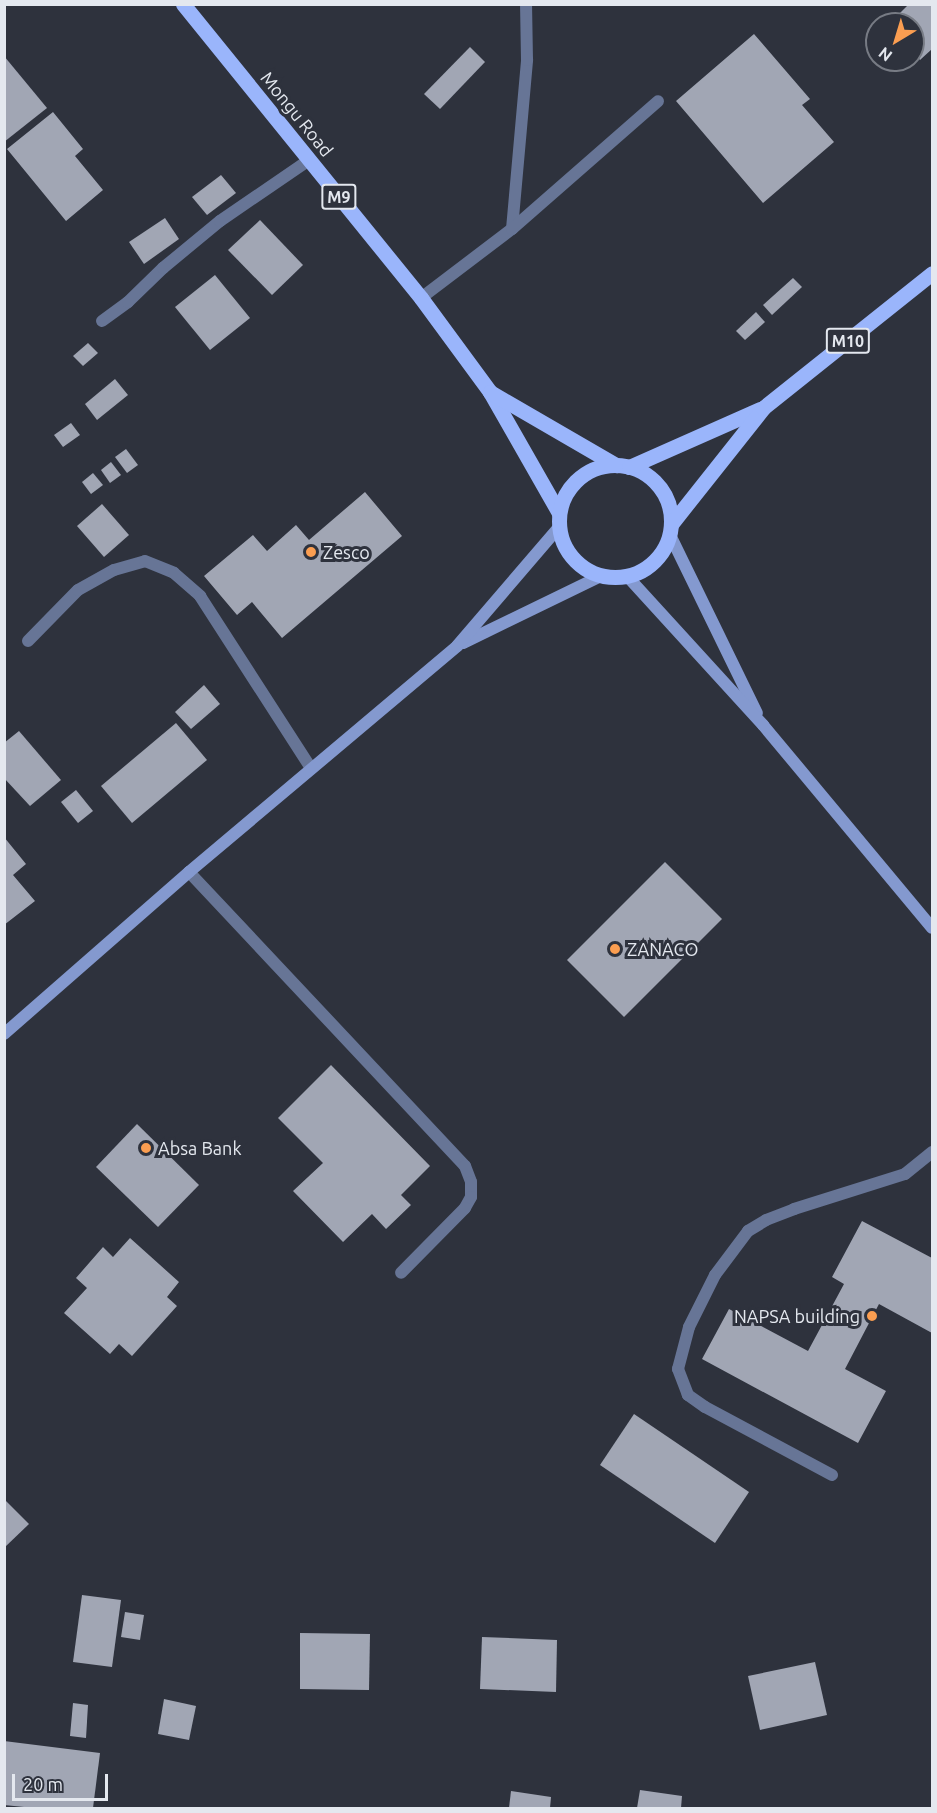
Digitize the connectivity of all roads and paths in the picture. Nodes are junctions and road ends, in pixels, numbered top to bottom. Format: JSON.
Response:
{"nodes":[{"id":1,"x":183,"y":4,"type":"edge"},
{"id":2,"x":526,"y":4,"type":"edge"},
{"id":3,"x":658,"y":101,"type":"dead end"},
{"id":4,"x":309,"y":160,"type":"junction"},
{"id":5,"x":512,"y":229,"type":"junction"},
{"id":6,"x":933,"y":273,"type":"edge"},
{"id":7,"x":421,"y":298,"type":"junction"},
{"id":8,"x":102,"y":321,"type":"dead end"},
{"id":9,"x":490,"y":392,"type":"junction"},
{"id":10,"x":763,"y":408,"type":"junction"},
{"id":11,"x":622,"y":466,"type":"junction"},
{"id":12,"x":559,"y":520,"type":"junction"},
{"id":13,"x":671,"y":529,"type":"junction"},
{"id":14,"x":601,"y":576,"type":"junction"},
{"id":15,"x":627,"y":576,"type":"junction"},
{"id":16,"x":28,"y":641,"type":"dead end"},
{"id":17,"x":457,"y":646,"type":"junction"},
{"id":18,"x":763,"y":725,"type":"junction"},
{"id":19,"x":310,"y":768,"type":"junction"},
{"id":20,"x":189,"y":872,"type":"junction"},
{"id":21,"x":933,"y":928,"type":"edge"},
{"id":22,"x":4,"y":1035,"type":"edge"},
{"id":23,"x":933,"y":1152,"type":"edge"},
{"id":24,"x":400,"y":1273,"type":"dead end"},
{"id":25,"x":832,"y":1474,"type":"dead end"}],
"edges":[{"from":1,"to":4,"type":"main road","name":"Mongu Road","number":"M9"},
{"from":2,"to":5,"type":"lane"},
{"from":3,"to":5,"type":"lane"},
{"from":4,"to":7,"type":"main road","name":"Mongu Road","number":"M9"},
{"from":4,"to":8,"type":"lane"},
{"from":5,"to":7,"type":"lane"},
{"from":6,"to":10,"type":"main road","number":"M10"},
{"from":7,"to":9,"type":"main road","name":"Mongu Road","number":"M9"},
{"from":9,"to":11,"type":"main road","name":"Mongu Road","number":"M9"},
{"from":9,"to":12,"type":"main road","name":"Mongu Road","number":"M9"},
{"from":10,"to":11,"type":"main road","number":"M10"},
{"from":10,"to":13,"type":"main road","number":"M10"},
{"from":11,"to":12,"type":"main road"},
{"from":11,"to":13,"type":"main road"},
{"from":12,"to":14,"type":"main road"},
{"from":12,"to":17,"type":"main road"},
{"from":13,"to":15,"type":"main road"},
{"from":13,"to":18,"type":"main road"},
{"from":14,"to":15,"type":"main road"},
{"from":14,"to":17,"type":"main road"},
{"from":15,"to":18,"type":"main road"},
{"from":16,"to":19,"type":"lane"},
{"from":17,"to":19,"type":"main road"},
{"from":18,"to":21,"type":"main road"},
{"from":19,"to":20,"type":"main road"},
{"from":20,"to":22,"type":"main road"},
{"from":20,"to":24,"type":"lane"},
{"from":23,"to":25,"type":"lane"}]}
